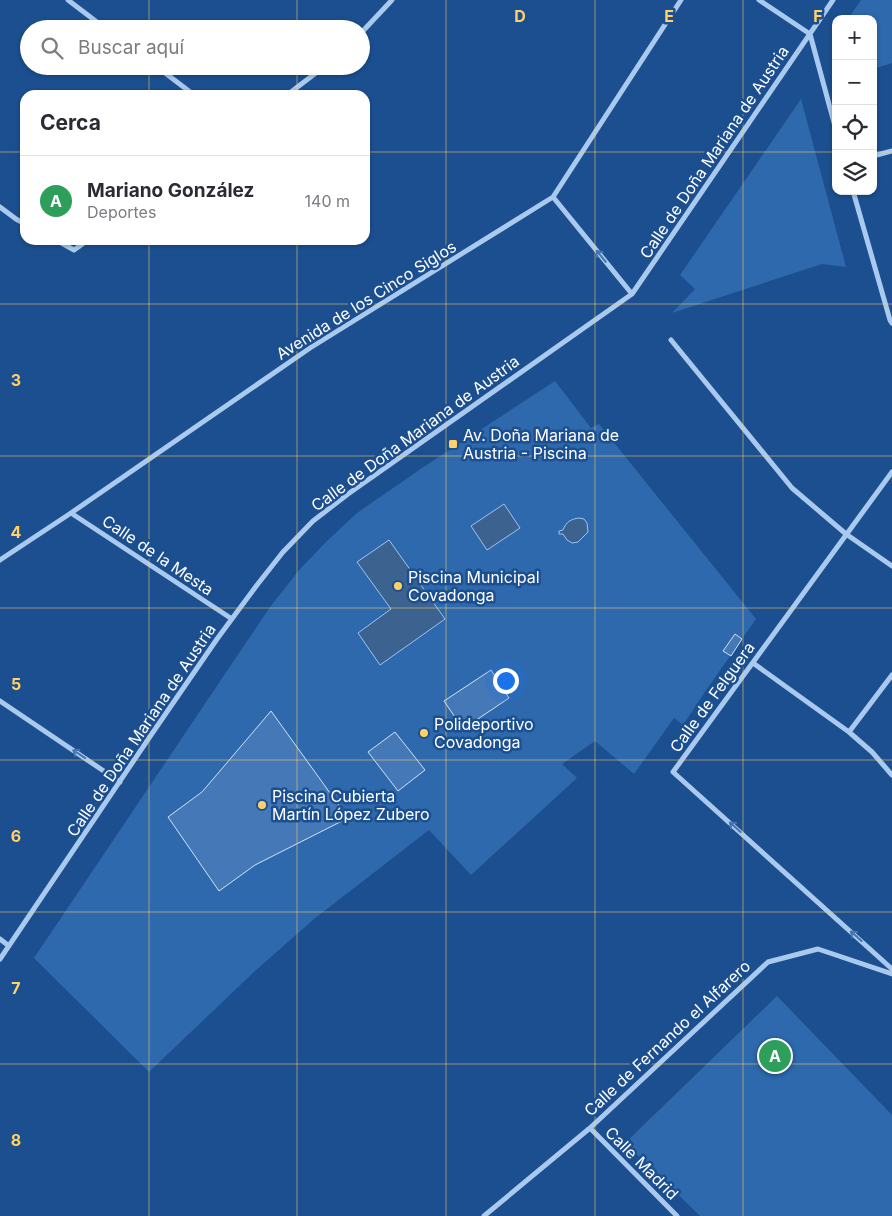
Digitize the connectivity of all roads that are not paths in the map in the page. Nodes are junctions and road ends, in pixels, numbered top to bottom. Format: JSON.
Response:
{"nodes":[{"id":1,"x":68,"y":0,"type":"edge"},
{"id":2,"x":392,"y":0,"type":"edge"},
{"id":3,"x":681,"y":0,"type":"edge"},
{"id":4,"x":759,"y":0,"type":"edge"},
{"id":5,"x":833,"y":0,"type":"edge"},
{"id":6,"x":94,"y":20,"type":"edge"},
{"id":7,"x":370,"y":23,"type":"edge"},
{"id":8,"x":810,"y":34,"type":"junction"},
{"id":9,"x":168,"y":75,"type":"edge"},
{"id":10,"x":313,"y":75,"type":"edge"},
{"id":11,"x":187,"y":90,"type":"edge"},
{"id":12,"x":294,"y":90,"type":"edge"},
{"id":13,"x":832,"y":115,"type":"edge"},
{"id":14,"x":892,"y":151,"type":"edge"},
{"id":15,"x":877,"y":155,"type":"edge"},
{"id":16,"x":854,"y":195,"type":"edge"},
{"id":17,"x":553,"y":197,"type":"junction"},
{"id":18,"x":0,"y":207,"type":"edge"},
{"id":19,"x":20,"y":221,"type":"edge"},
{"id":20,"x":65,"y":245,"type":"edge"},
{"id":21,"x":81,"y":245,"type":"edge"},
{"id":22,"x":632,"y":294,"type":"junction"},
{"id":23,"x":892,"y":323,"type":"edge"},
{"id":24,"x":671,"y":340,"type":"dead end"},
{"id":25,"x":892,"y":472,"type":"edge"},
{"id":26,"x":71,"y":513,"type":"junction"},
{"id":27,"x":846,"y":534,"type":"junction"},
{"id":28,"x":0,"y":560,"type":"edge"},
{"id":29,"x":892,"y":566,"type":"edge"},
{"id":30,"x":232,"y":619,"type":"junction"},
{"id":31,"x":752,"y":663,"type":"junction"},
{"id":32,"x":892,"y":675,"type":"edge"},
{"id":33,"x":0,"y":701,"type":"edge"},
{"id":34,"x":849,"y":732,"type":"junction"},
{"id":35,"x":892,"y":775,"type":"edge"},
{"id":36,"x":120,"y":782,"type":"junction"},
{"id":37,"x":0,"y":939,"type":"edge"},
{"id":38,"x":10,"y":946,"type":"junction"},
{"id":39,"x":0,"y":959,"type":"edge"},
{"id":40,"x":892,"y":969,"type":"edge"},
{"id":41,"x":892,"y":974,"type":"edge"},
{"id":42,"x":590,"y":1128,"type":"junction"},
{"id":43,"x":488,"y":1215,"type":"edge"},
{"id":44,"x":677,"y":1216,"type":"edge"}],
"edges":[{"from":1,"to":6,"type":"street"},
{"from":2,"to":7,"type":"street"},
{"from":3,"to":17,"type":"street","name":"Avenida de los Cinco Siglos"},
{"from":4,"to":8,"type":"street"},
{"from":5,"to":8,"type":"street","name":"Calle de Doña Mariana de Austria"},
{"from":8,"to":13,"type":"street"},
{"from":8,"to":22,"type":"street","name":"Calle de Doña Mariana de Austria"},
{"from":9,"to":11,"type":"street"},
{"from":10,"to":12,"type":"street"},
{"from":14,"to":15,"type":"street"},
{"from":16,"to":23,"type":"street"},
{"from":22,"to":17,"type":"street","one_way":true},
{"from":17,"to":26,"type":"street","name":"Avenida de los Cinco Siglos"},
{"from":18,"to":19,"type":"street"},
{"from":20,"to":21,"type":"street"},
{"from":22,"to":30,"type":"street","name":"Calle de Doña Mariana de Austria"},
{"from":24,"to":27,"type":"street"},
{"from":25,"to":27,"type":"street","name":"Calle de Felguera"},
{"from":26,"to":28,"type":"street","name":"Avenida de los Cinco Siglos"},
{"from":26,"to":30,"type":"street","name":"Calle de la Mesta"},
{"from":27,"to":29,"type":"street"},
{"from":27,"to":31,"type":"street","name":"Calle de Felguera"},
{"from":30,"to":36,"type":"street","name":"Calle de Doña Mariana de Austria"},
{"from":31,"to":34,"type":"street"},
{"from":40,"to":31,"type":"street","name":"Calle de Felguera","one_way":true},
{"from":32,"to":34,"type":"street"},
{"from":36,"to":33,"type":"street","one_way":true},
{"from":34,"to":35,"type":"street"},
{"from":36,"to":38,"type":"street","name":"Calle de Doña Mariana de Austria"},
{"from":37,"to":38,"type":"street"},
{"from":38,"to":39,"type":"street","name":"Calle de Doña Mariana de Austria"},
{"from":41,"to":42,"type":"street","name":"Calle de Fernando el Alfarero"},
{"from":42,"to":43,"type":"street","name":"Calle de Fernando el Alfarero"},
{"from":42,"to":44,"type":"street","name":"Calle Madrid"}]}
